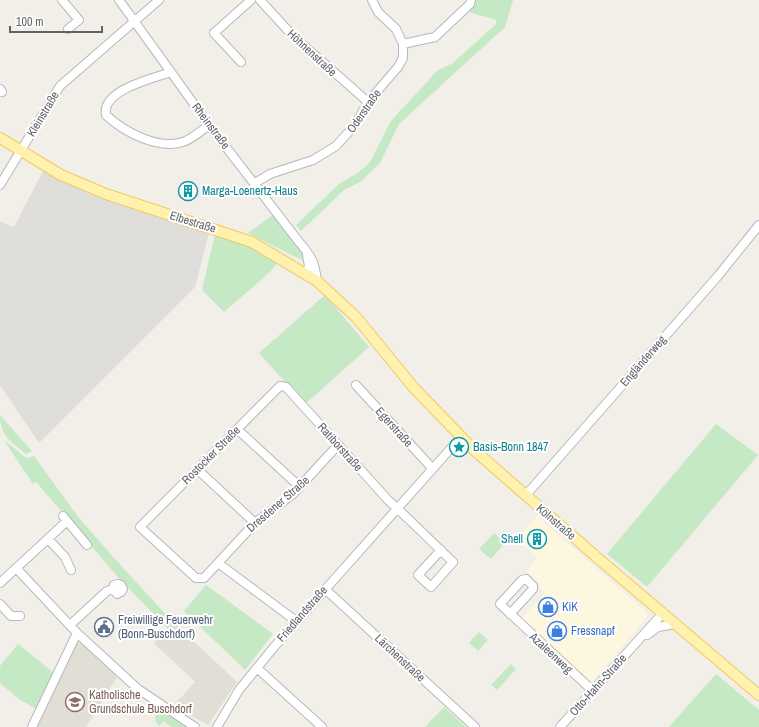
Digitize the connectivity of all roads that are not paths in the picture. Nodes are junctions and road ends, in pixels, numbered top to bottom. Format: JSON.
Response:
{"nodes":[{"id":1,"x":62,"y":0,"type":"edge"},
{"id":2,"x":119,"y":0,"type":"edge"},
{"id":3,"x":159,"y":0,"type":"edge"},
{"id":4,"x":251,"y":0,"type":"edge"},
{"id":5,"x":260,"y":0,"type":"edge"},
{"id":6,"x":372,"y":0,"type":"edge"},
{"id":7,"x":471,"y":0,"type":"edge"},
{"id":8,"x":135,"y":21,"type":"junction"},
{"id":9,"x":68,"y":29,"type":"dead end"},
{"id":10,"x":403,"y":44,"type":"junction"},
{"id":11,"x":241,"y":62,"type":"dead end"},
{"id":12,"x":171,"y":72,"type":"junction"},
{"id":13,"x":368,"y":102,"type":"junction"},
{"id":14,"x":209,"y":125,"type":"junction"},
{"id":15,"x":0,"y":138,"type":"edge"},
{"id":16,"x":20,"y":151,"type":"junction"},
{"id":17,"x":254,"y":183,"type":"junction"},
{"id":18,"x":0,"y":184,"type":"edge"},
{"id":19,"x":759,"y":225,"type":"edge"},
{"id":20,"x":305,"y":250,"type":"junction"},
{"id":21,"x":306,"y":273,"type":"junction"},
{"id":22,"x":317,"y":281,"type":"junction"},
{"id":23,"x":369,"y":334,"type":"joint"},
{"id":24,"x":356,"y":385,"type":"dead end"},
{"id":25,"x":283,"y":386,"type":"joint"},
{"id":26,"x":237,"y":429,"type":"junction"},
{"id":27,"x":460,"y":437,"type":"junction"},
{"id":28,"x":338,"y":445,"type":"junction"},
{"id":29,"x":432,"y":468,"type":"junction"},
{"id":30,"x":197,"y":469,"type":"junction"},
{"id":31,"x":300,"y":487,"type":"junction"},
{"id":32,"x":526,"y":495,"type":"junction"},
{"id":33,"x":397,"y":508,"type":"junction"},
{"id":34,"x":255,"y":523,"type":"junction"},
{"id":35,"x":140,"y":527,"type":"joint"},
{"id":36,"x":48,"y":539,"type":"junction"},
{"id":37,"x":87,"y":544,"type":"dead end"},
{"id":38,"x":441,"y":550,"type":"junction"},
{"id":39,"x":218,"y":563,"type":"junction"},
{"id":40,"x":16,"y":568,"type":"junction"},
{"id":41,"x":71,"y":570,"type":"dead end"},
{"id":42,"x":0,"y":583,"type":"edge"},
{"id":43,"x":113,"y":589,"type":"dead end"},
{"id":44,"x":325,"y":589,"type":"junction"},
{"id":45,"x":0,"y":604,"type":"edge"},
{"id":46,"x":663,"y":613,"type":"junction"},
{"id":47,"x":510,"y":614,"type":"dead end"},
{"id":48,"x":20,"y":616,"type":"dead end"},
{"id":49,"x":296,"y":621,"type":"junction"},
{"id":50,"x":675,"y":624,"type":"junction"},
{"id":51,"x":70,"y":625,"type":"junction"},
{"id":52,"x":77,"y":633,"type":"junction"},
{"id":53,"x":637,"y":642,"type":"junction"},
{"id":54,"x":257,"y":668,"type":"junction"},
{"id":55,"x":592,"y":691,"type":"junction"},
{"id":56,"x":759,"y":695,"type":"edge"},
{"id":57,"x":32,"y":727,"type":"edge"},
{"id":58,"x":195,"y":727,"type":"edge"},
{"id":59,"x":217,"y":727,"type":"edge"},
{"id":60,"x":322,"y":727,"type":"edge"},
{"id":61,"x":475,"y":727,"type":"edge"},
{"id":62,"x":560,"y":727,"type":"edge"}],
"edges":[{"from":1,"to":9,"type":"street"},
{"from":2,"to":8,"type":"street","name":"Rheinstraße"},
{"from":3,"to":8,"type":"street","name":"Kleinstraße"},
{"from":4,"to":11,"type":"street"},
{"from":5,"to":13,"type":"street","name":"Höhnenstraße"},
{"from":6,"to":10,"type":"street"},
{"from":7,"to":10,"type":"street"},
{"from":8,"to":12,"type":"street","name":"Rheinstraße"},
{"from":8,"to":16,"type":"street","name":"Kleinstraße"},
{"from":10,"to":13,"type":"street","name":"Oderstraße"},
{"from":12,"to":14,"type":"street","name":"Rheinstraße"},
{"from":12,"to":14,"type":"street"},
{"from":13,"to":17,"type":"street","name":"Oderstraße"},
{"from":14,"to":17,"type":"street","name":"Rheinstraße"},
{"from":15,"to":16,"type":"main road","name":"Elbestraße"},
{"from":16,"to":18,"type":"street","name":"Kleinstraße"},
{"from":16,"to":21,"type":"main road","name":"Elbestraße"},
{"from":17,"to":20,"type":"street","name":"Rheinstraße"},
{"from":19,"to":32,"type":"street","name":"Engländerweg"},
{"from":20,"to":21,"type":"street"},
{"from":20,"to":22,"type":"street","name":"Rheinstraße"},
{"from":21,"to":22,"type":"main road","name":"Elbestraße"},
{"from":22,"to":23,"type":"main road","name":"Elbestraße"},
{"from":23,"to":27,"type":"main road","name":"Kölnstraße"},
{"from":24,"to":29,"type":"street","name":"Egerstraße"},
{"from":25,"to":26,"type":"street","name":"Rostocker Straße"},
{"from":25,"to":28,"type":"street","name":"Ratiborstraße"},
{"from":26,"to":30,"type":"street","name":"Rostocker Straße"},
{"from":26,"to":31,"type":"street"},
{"from":27,"to":29,"type":"street","name":"Friedlandstraße"},
{"from":27,"to":32,"type":"main road","name":"Kölnstraße"},
{"from":28,"to":31,"type":"street","name":"Dresdener Straße"},
{"from":28,"to":33,"type":"street","name":"Ratiborstraße"},
{"from":29,"to":33,"type":"street","name":"Friedlandstraße"},
{"from":30,"to":34,"type":"street"},
{"from":30,"to":35,"type":"street","name":"Rostocker Straße"},
{"from":31,"to":34,"type":"street","name":"Dresdener Straße"},
{"from":32,"to":46,"type":"main road","name":"Kölnstraße"},
{"from":33,"to":38,"type":"street"},
{"from":33,"to":44,"type":"street","name":"Friedlandstraße"},
{"from":34,"to":39,"type":"street","name":"Dresdener Straße"},
{"from":35,"to":39,"type":"street","name":"Dresdener Straße"},
{"from":36,"to":37,"type":"street"},
{"from":36,"to":40,"type":"street"},
{"from":36,"to":41,"type":"street"},
{"from":38,"to":38,"type":"street"},
{"from":39,"to":49,"type":"street"},
{"from":40,"to":42,"type":"street"},
{"from":40,"to":51,"type":"street"},
{"from":43,"to":51,"type":"street"},
{"from":44,"to":49,"type":"street","name":"Friedlandstraße"},
{"from":44,"to":61,"type":"street","name":"Lärchenstraße"},
{"from":45,"to":48,"type":"street"},
{"from":46,"to":50,"type":"main road","name":"Kölnstraße"},
{"from":46,"to":53,"type":"street","name":"Otto-Hahn-Straße"},
{"from":47,"to":55,"type":"street","name":"Azaleenweg"},
{"from":49,"to":54,"type":"street","name":"Friedlandstraße"},
{"from":50,"to":53,"type":"street","name":"Otto-Hahn-Straße"},
{"from":50,"to":56,"type":"main road","name":"Kölnstraße"},
{"from":51,"to":52,"type":"street"},
{"from":52,"to":57,"type":"street"},
{"from":52,"to":58,"type":"street"},
{"from":53,"to":55,"type":"street","name":"Otto-Hahn-Straße"},
{"from":54,"to":59,"type":"street","name":"Friedlandstraße"},
{"from":54,"to":60,"type":"street"},
{"from":55,"to":62,"type":"street","name":"Otto-Hahn-Straße"}]}
